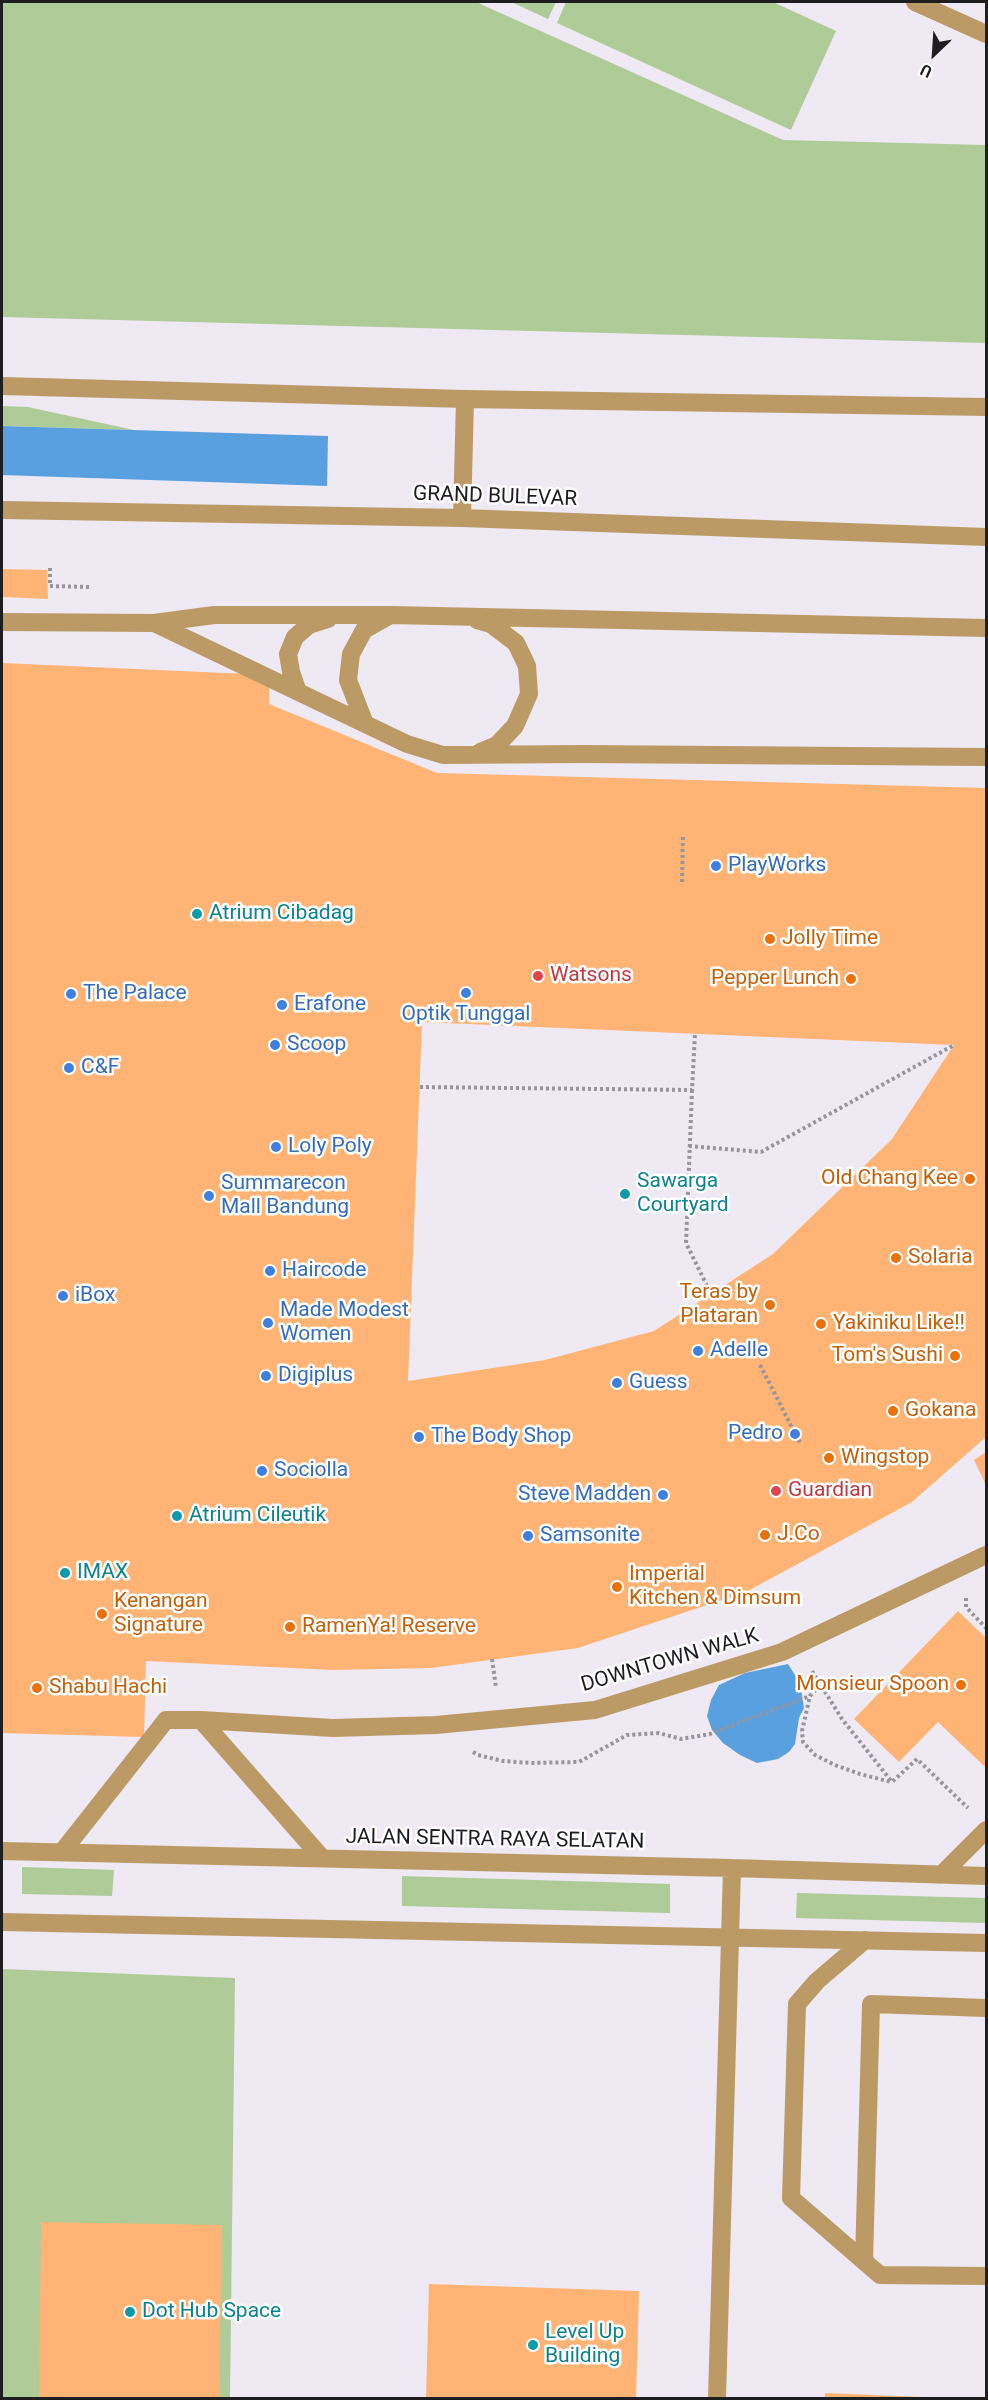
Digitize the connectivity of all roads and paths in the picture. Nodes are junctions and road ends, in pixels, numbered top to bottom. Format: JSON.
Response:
{"nodes":[{"id":1,"x":915,"y":2,"type":"edge"},
{"id":2,"x":987,"y":34,"type":"edge"},
{"id":3,"x":2,"y":386,"type":"edge"},
{"id":4,"x":465,"y":399,"type":"junction"},
{"id":5,"x":987,"y":407,"type":"edge"},
{"id":6,"x":2,"y":510,"type":"edge"},
{"id":7,"x":462,"y":518,"type":"junction"},
{"id":8,"x":987,"y":537,"type":"edge"},
{"id":9,"x":50,"y":568,"type":"dead end"},
{"id":10,"x":91,"y":587,"type":"dead end"},
{"id":11,"x":341,"y":615,"type":"junction"},
{"id":12,"x":391,"y":615,"type":"junction"},
{"id":13,"x":465,"y":616,"type":"junction"},
{"id":14,"x":2,"y":622,"type":"edge"},
{"id":15,"x":154,"y":623,"type":"junction"},
{"id":16,"x":987,"y":628,"type":"edge"},
{"id":17,"x":298,"y":692,"type":"junction"},
{"id":18,"x":365,"y":724,"type":"junction"},
{"id":19,"x":472,"y":755,"type":"junction"},
{"id":20,"x":987,"y":757,"type":"edge"},
{"id":21,"x":683,"y":834,"type":"dead end"},
{"id":22,"x":682,"y":882,"type":"dead end"},
{"id":23,"x":695,"y":1034,"type":"dead end"},
{"id":24,"x":954,"y":1045,"type":"dead end"},
{"id":25,"x":420,"y":1087,"type":"dead end"},
{"id":26,"x":692,"y":1090,"type":"junction"},
{"id":27,"x":689,"y":1146,"type":"junction"},
{"id":28,"x":711,"y":1294,"type":"dead end"},
{"id":29,"x":760,"y":1365,"type":"dead end"},
{"id":30,"x":801,"y":1445,"type":"dead end"},
{"id":31,"x":987,"y":1556,"type":"edge"},
{"id":32,"x":795,"y":1644,"type":"junction"},
{"id":33,"x":820,"y":1685,"type":"junction"},
{"id":34,"x":810,"y":1696,"type":"junction"},
{"id":35,"x":201,"y":1720,"type":"junction"},
{"id":36,"x":436,"y":1725,"type":"junction"},
{"id":37,"x":892,"y":1782,"type":"junction"},
{"id":38,"x":971,"y":1811,"type":"dead end"},
{"id":39,"x":987,"y":1830,"type":"edge"},
{"id":40,"x":2,"y":1851,"type":"edge"},
{"id":41,"x":62,"y":1852,"type":"junction"},
{"id":42,"x":322,"y":1858,"type":"junction"},
{"id":43,"x":732,"y":1868,"type":"junction"},
{"id":44,"x":941,"y":1875,"type":"junction"},
{"id":45,"x":987,"y":1876,"type":"edge"},
{"id":46,"x":2,"y":1922,"type":"edge"},
{"id":47,"x":730,"y":1938,"type":"junction"},
{"id":48,"x":865,"y":1940,"type":"junction"},
{"id":49,"x":987,"y":1943,"type":"edge"},
{"id":50,"x":987,"y":2008,"type":"edge"},
{"id":51,"x":864,"y":2261,"type":"junction"},
{"id":52,"x":987,"y":2276,"type":"edge"},
{"id":53,"x":717,"y":2398,"type":"edge"}],
"edges":[{"from":1,"to":2,"type":"street"},
{"from":3,"to":4,"type":"street"},
{"from":4,"to":5,"type":"street"},
{"from":4,"to":7,"type":"street"},
{"from":6,"to":7,"type":"street","name":"GRAND BULEVAR"},
{"from":7,"to":8,"type":"street","name":"GRAND BULEVAR"},
{"from":9,"to":10,"type":"path"},
{"from":11,"to":12,"type":"street"},
{"from":11,"to":15,"type":"street"},
{"from":11,"to":17,"type":"street"},
{"from":12,"to":13,"type":"street"},
{"from":12,"to":18,"type":"street"},
{"from":13,"to":16,"type":"street"},
{"from":13,"to":19,"type":"street"},
{"from":14,"to":15,"type":"street"},
{"from":15,"to":17,"type":"street"},
{"from":17,"to":18,"type":"street"},
{"from":18,"to":19,"type":"street"},
{"from":19,"to":20,"type":"street"},
{"from":21,"to":22,"type":"path"},
{"from":23,"to":26,"type":"path"},
{"from":24,"to":27,"type":"path"},
{"from":25,"to":26,"type":"path"},
{"from":26,"to":27,"type":"path"},
{"from":27,"to":28,"type":"path"},
{"from":29,"to":30,"type":"path"},
{"from":31,"to":32,"type":"street","name":"DOWNTOWN WALK"},
{"from":32,"to":33,"type":"path"},
{"from":32,"to":36,"type":"street","name":"DOWNTOWN WALK"},
{"from":33,"to":34,"type":"path"},
{"from":33,"to":37,"type":"path"},
{"from":34,"to":36,"type":"path"},
{"from":34,"to":37,"type":"path"},
{"from":35,"to":36,"type":"street","name":"DOWNTOWN WALK"},
{"from":35,"to":41,"type":"street","name":"DOWNTOWN WALK"},
{"from":35,"to":42,"type":"street"},
{"from":37,"to":38,"type":"path"},
{"from":39,"to":44,"type":"street"},
{"from":40,"to":41,"type":"street","name":"JALAN SENTRA RAYA SELATAN"},
{"from":41,"to":42,"type":"street","name":"JALAN SENTRA RAYA SELATAN"},
{"from":42,"to":43,"type":"street","name":"JALAN SENTRA RAYA SELATAN"},
{"from":43,"to":44,"type":"street","name":"JALAN SENTRA RAYA SELATAN"},
{"from":43,"to":47,"type":"street"},
{"from":44,"to":45,"type":"street","name":"JALAN SENTRA RAYA SELATAN"},
{"from":46,"to":47,"type":"street"},
{"from":47,"to":48,"type":"street"},
{"from":47,"to":53,"type":"street"},
{"from":48,"to":49,"type":"street"},
{"from":48,"to":51,"type":"street"},
{"from":50,"to":51,"type":"street"},
{"from":51,"to":52,"type":"street"}]}
